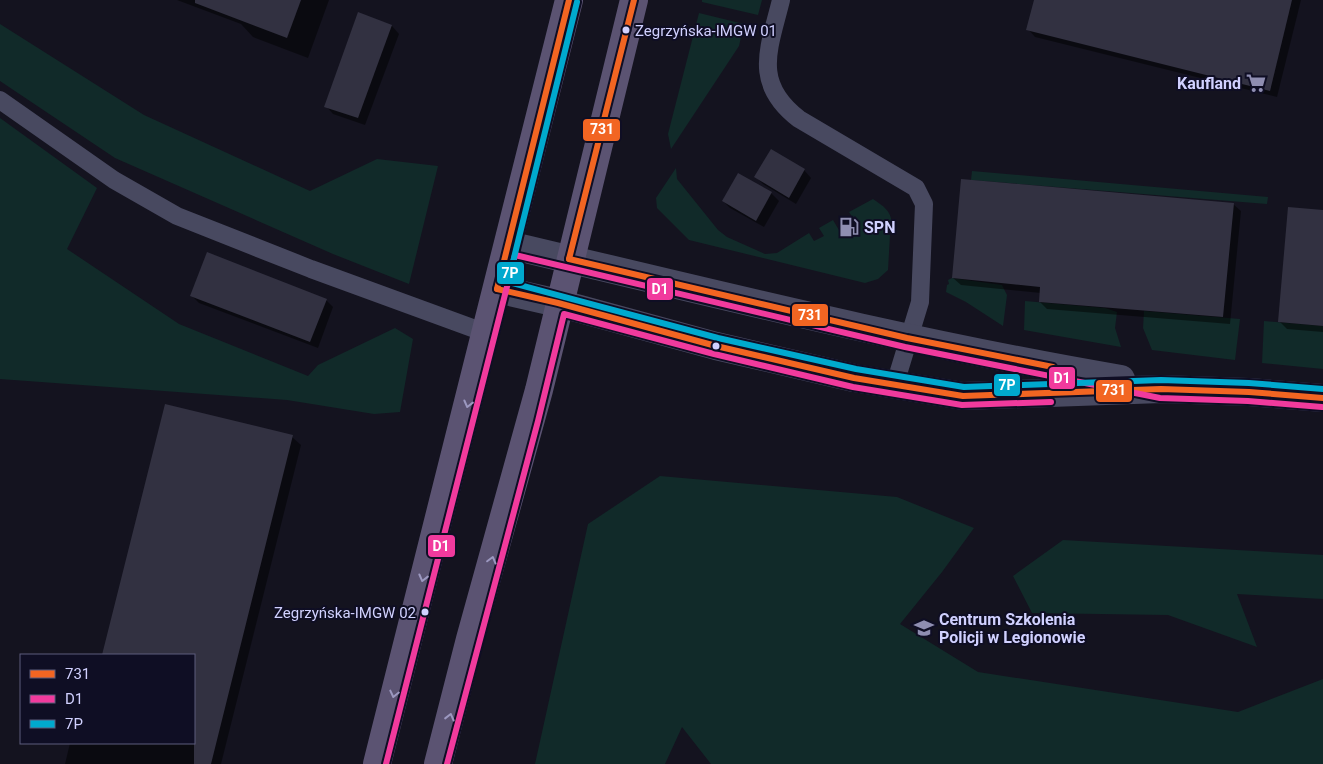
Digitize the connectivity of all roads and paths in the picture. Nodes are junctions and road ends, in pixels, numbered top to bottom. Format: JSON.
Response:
{"nodes":[{"id":1,"x":569,"y":0,"type":"edge"},
{"id":2,"x":634,"y":0,"type":"edge"},
{"id":3,"x":782,"y":0,"type":"edge"},
{"id":4,"x":0,"y":100,"type":"edge"},
{"id":5,"x":509,"y":245,"type":"junction"},
{"id":6,"x":569,"y":259,"type":"junction"},
{"id":7,"x":497,"y":289,"type":"junction"},
{"id":8,"x":558,"y":303,"type":"junction"},
{"id":9,"x":486,"y":333,"type":"junction"},
{"id":10,"x":907,"y":338,"type":"junction"},
{"id":11,"x":895,"y":384,"type":"junction"},
{"id":12,"x":1161,"y":389,"type":"junction"},
{"id":13,"x":1323,"y":398,"type":"edge"},
{"id":14,"x":378,"y":764,"type":"edge"},
{"id":15,"x":438,"y":764,"type":"edge"}],
"edges":[{"from":1,"to":5,"type":"main road"},
{"from":2,"to":6,"type":"main road"},
{"from":3,"to":10,"type":"lane"},
{"from":4,"to":9,"type":"lane"},
{"from":5,"to":6,"type":"street"},
{"from":5,"to":7,"type":"main road"},
{"from":6,"to":8,"type":"main road"},
{"from":6,"to":10,"type":"street"},
{"from":7,"to":8,"type":"street"},
{"from":7,"to":9,"type":"main road"},
{"from":8,"to":11,"type":"street"},
{"from":15,"to":8,"type":"main road","one_way":true},
{"from":9,"to":14,"type":"main road","one_way":true},
{"from":10,"to":11,"type":"lane"},
{"from":10,"to":12,"type":"street"},
{"from":11,"to":12,"type":"street"},
{"from":12,"to":13,"type":"street"}]}
